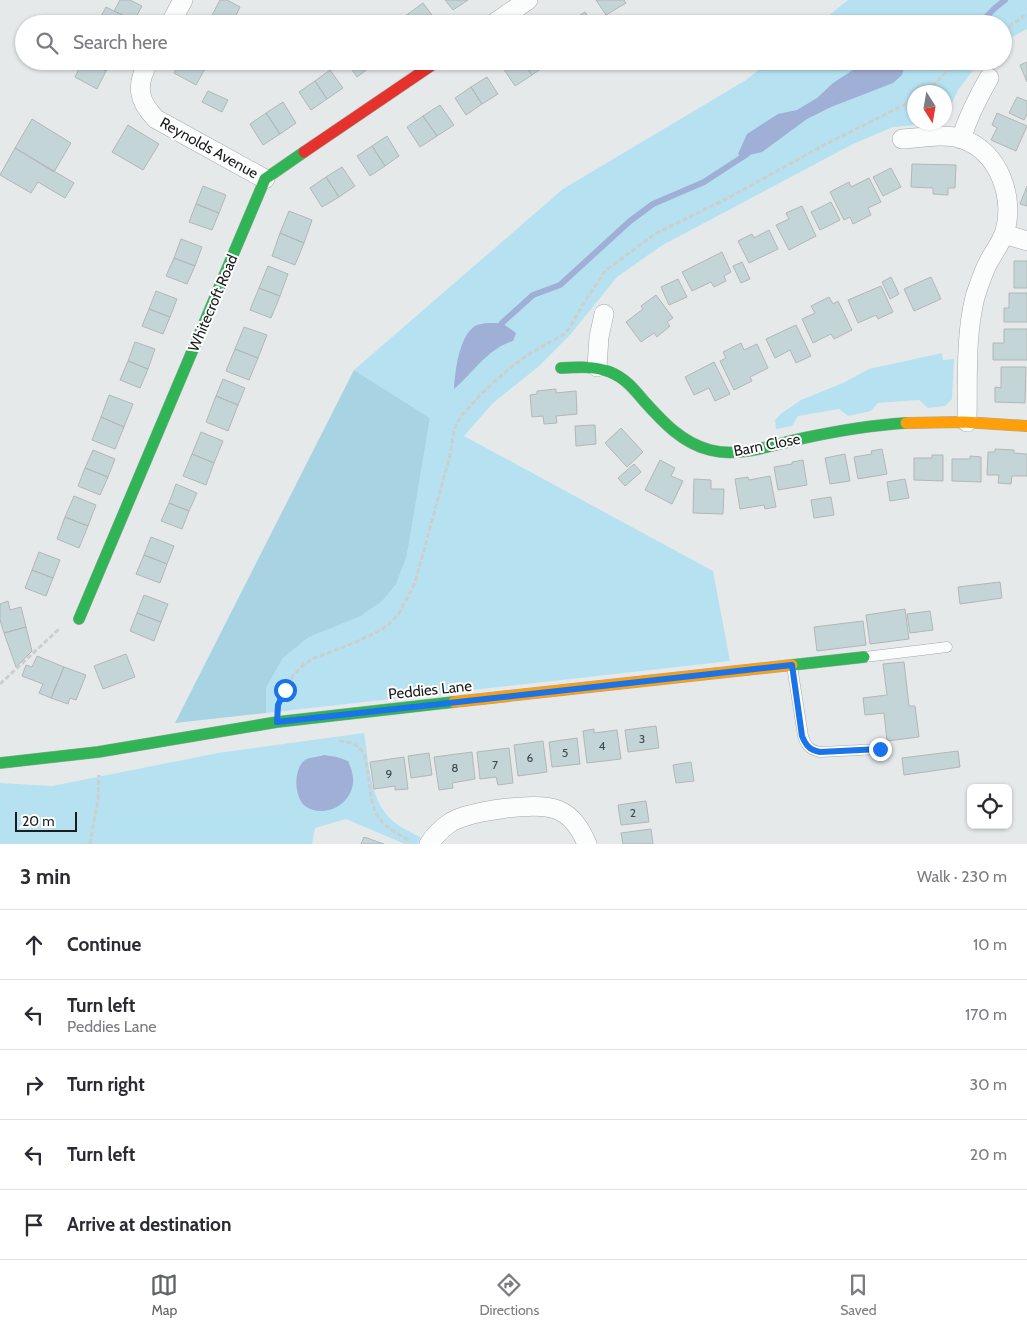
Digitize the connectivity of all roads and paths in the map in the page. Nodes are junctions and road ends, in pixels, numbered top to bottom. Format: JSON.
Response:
{"nodes":[{"id":1,"x":183,"y":0,"type":"edge"},
{"id":2,"x":528,"y":0,"type":"edge"},
{"id":3,"x":1027,"y":14,"type":"edge"},
{"id":4,"x":175,"y":15,"type":"edge"},
{"id":5,"x":506,"y":15,"type":"edge"},
{"id":6,"x":1012,"y":25,"type":"edge"},
{"id":7,"x":144,"y":70,"type":"edge"},
{"id":8,"x":425,"y":70,"type":"edge"},
{"id":9,"x":948,"y":70,"type":"edge"},
{"id":10,"x":990,"y":78,"type":"dead end"},
{"id":11,"x":934,"y":85,"type":"edge"},
{"id":12,"x":907,"y":104,"type":"edge"},
{"id":13,"x":902,"y":139,"type":"dead end"},
{"id":14,"x":962,"y":139,"type":"junction"},
{"id":15,"x":265,"y":179,"type":"junction"},
{"id":16,"x":1004,"y":234,"type":"junction"},
{"id":17,"x":1027,"y":241,"type":"edge"},
{"id":18,"x":604,"y":314,"type":"dead end"},
{"id":19,"x":597,"y":367,"type":"junction"},
{"id":20,"x":561,"y":368,"type":"dead end"},
{"id":21,"x":967,"y":422,"type":"junction"},
{"id":22,"x":1027,"y":426,"type":"edge"},
{"id":23,"x":79,"y":619,"type":"joint"},
{"id":24,"x":947,"y":646,"type":"dead end"},
{"id":25,"x":864,"y":657,"type":"joint"},
{"id":26,"x":792,"y":665,"type":"junction"},
{"id":27,"x":0,"y":684,"type":"edge"},
{"id":28,"x":277,"y":722,"type":"junction"},
{"id":29,"x":331,"y":742,"type":"dead end"},
{"id":30,"x":880,"y":749,"type":"dead end"},
{"id":31,"x":98,"y":752,"type":"junction"},
{"id":32,"x":0,"y":763,"type":"edge"},
{"id":33,"x":90,"y":844,"type":"edge"},
{"id":34,"x":418,"y":844,"type":"edge"},
{"id":35,"x":430,"y":844,"type":"edge"},
{"id":36,"x":587,"y":844,"type":"edge"}],
"edges":[{"from":1,"to":4,"type":"street"},
{"from":2,"to":5,"type":"street"},
{"from":3,"to":6,"type":"path"},
{"from":7,"to":15,"type":"street","name":"Reynolds Avenue"},
{"from":8,"to":15,"type":"street"},
{"from":9,"to":11,"type":"path"},
{"from":10,"to":14,"type":"street"},
{"from":12,"to":28,"type":"path"},
{"from":13,"to":14,"type":"street"},
{"from":14,"to":16,"type":"street"},
{"from":15,"to":23,"type":"street","name":"Whitecroft Road"},
{"from":16,"to":17,"type":"street"},
{"from":16,"to":21,"type":"street"},
{"from":18,"to":19,"type":"street"},
{"from":19,"to":20,"type":"street","name":"Barn Close"},
{"from":19,"to":21,"type":"street","name":"Barn Close"},
{"from":21,"to":22,"type":"street","name":"Barn Close"},
{"from":23,"to":27,"type":"path"},
{"from":24,"to":25,"type":"lane"},
{"from":25,"to":26,"type":"street","name":"Peddies Lane"},
{"from":26,"to":28,"type":"street","name":"Peddies Lane"},
{"from":26,"to":30,"type":"lane"},
{"from":28,"to":31,"type":"street","name":"Peddies Lane"},
{"from":29,"to":34,"type":"path"},
{"from":31,"to":32,"type":"street","name":"Peddies Lane"},
{"from":31,"to":33,"type":"path"},
{"from":35,"to":36,"type":"street"}]}
